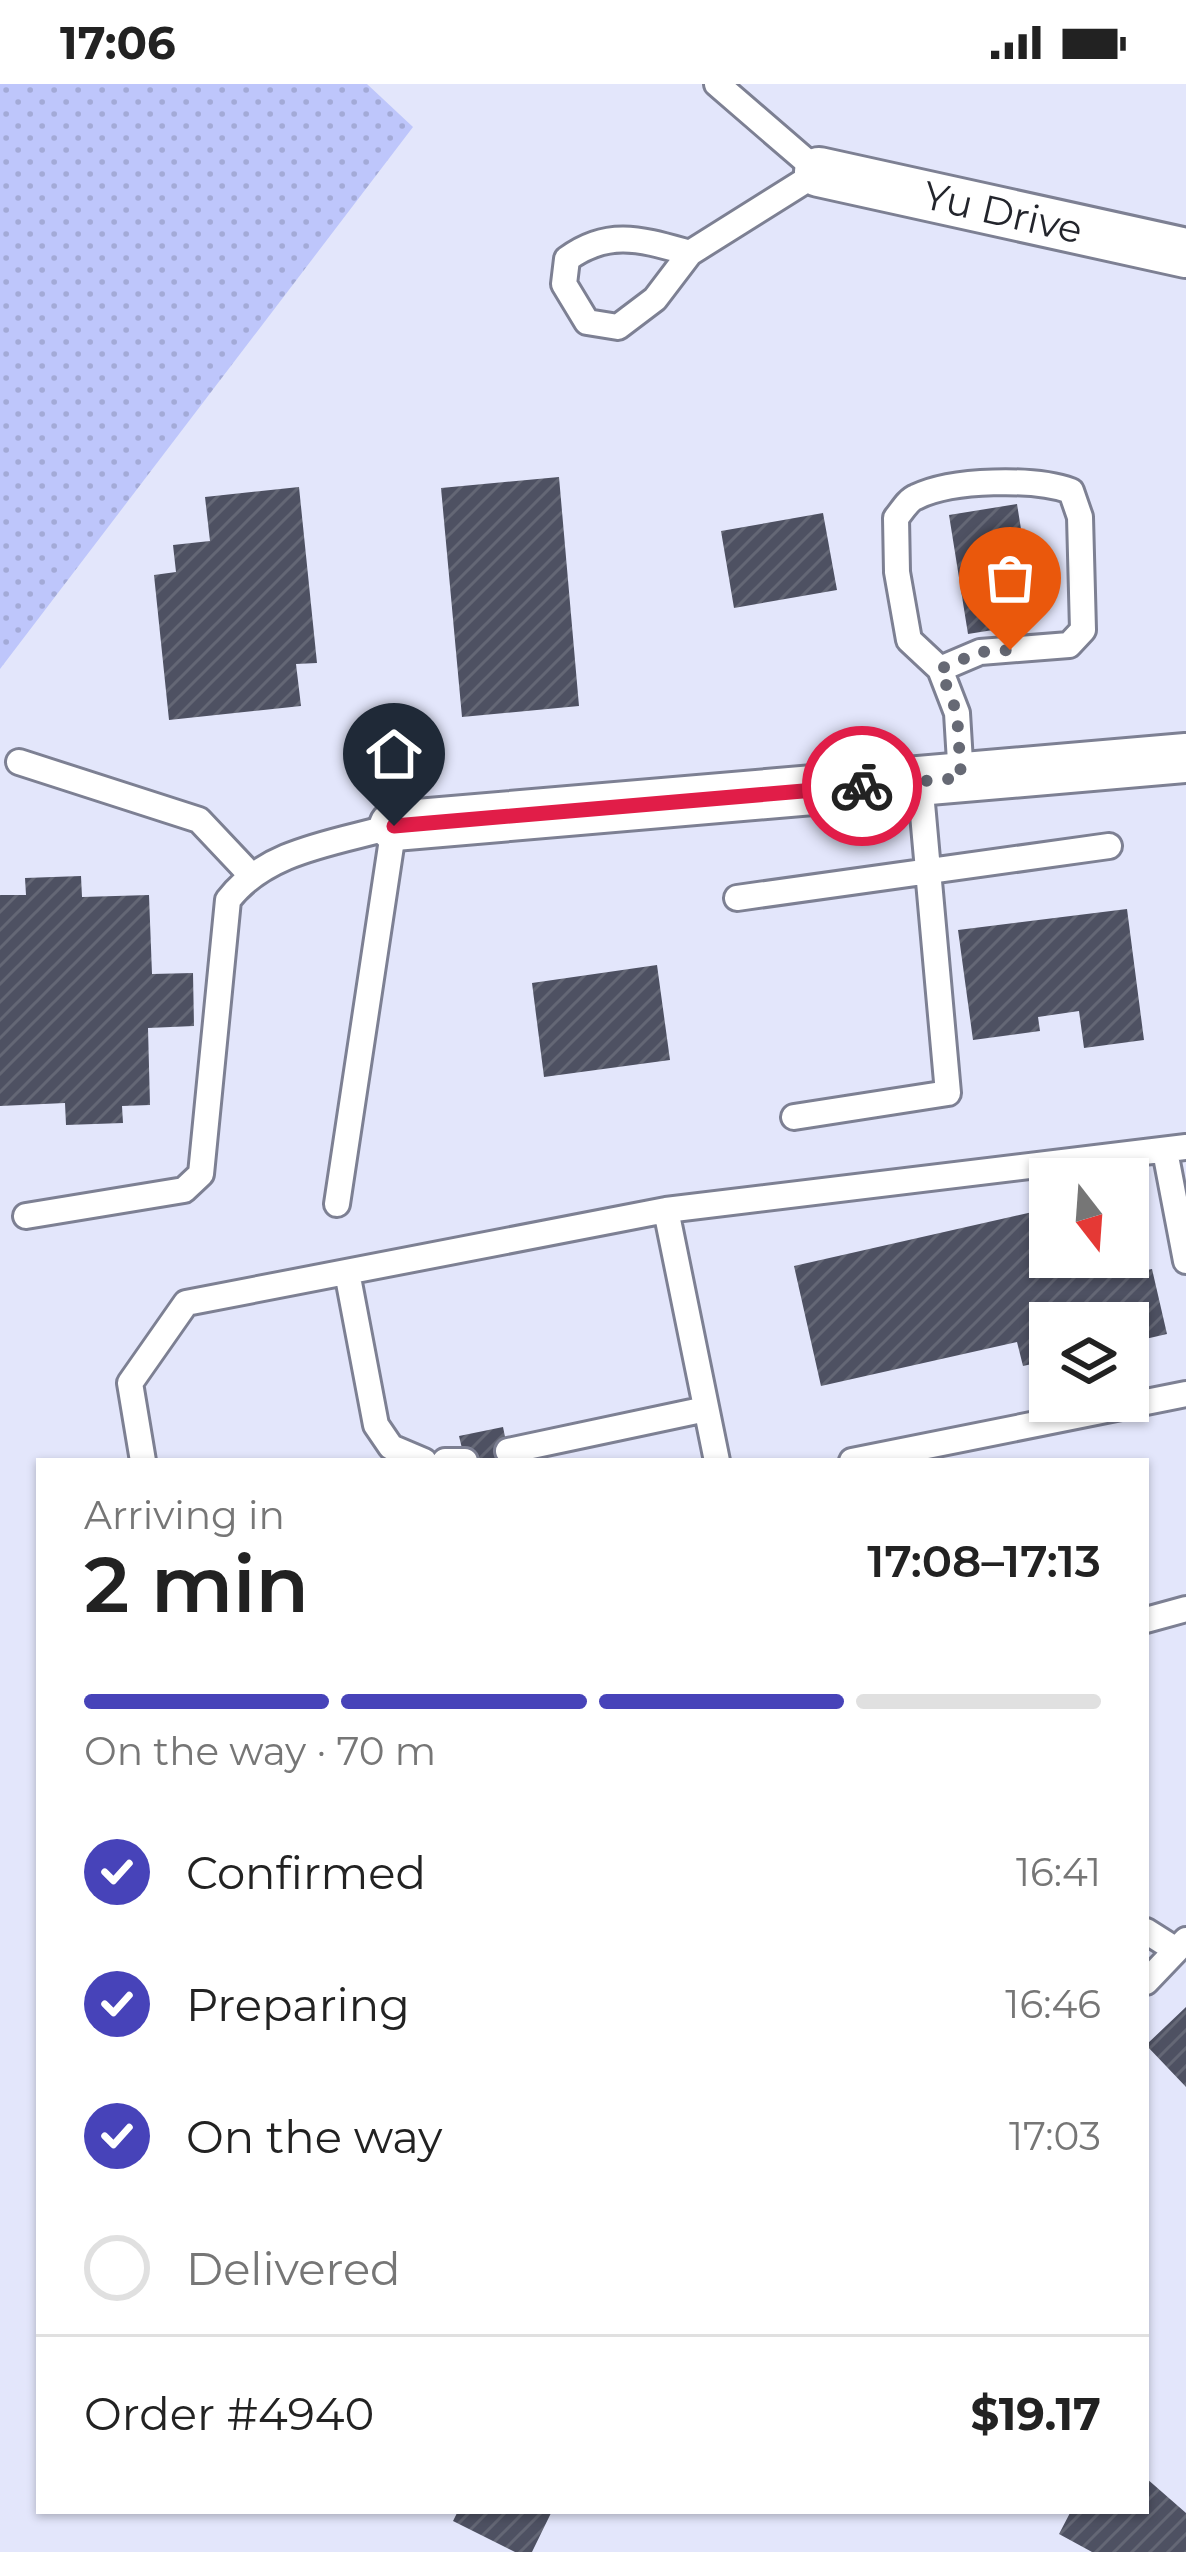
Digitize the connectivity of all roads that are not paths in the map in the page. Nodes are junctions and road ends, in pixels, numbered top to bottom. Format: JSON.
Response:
{"nodes":[{"id":1,"x":717,"y":84,"type":"edge"},
{"id":2,"x":819,"y":172,"type":"junction"},
{"id":3,"x":689,"y":253,"type":"junction"},
{"id":4,"x":1186,"y":253,"type":"edge"},
{"id":5,"x":940,"y":669,"type":"junction"},
{"id":6,"x":1186,"y":758,"type":"edge"},
{"id":7,"x":19,"y":762,"type":"dead end"},
{"id":8,"x":940,"y":779,"type":"junction"},
{"id":9,"x":394,"y":826,"type":"junction"},
{"id":10,"x":1109,"y":846,"type":"dead end"},
{"id":11,"x":249,"y":873,"type":"junction"},
{"id":12,"x":928,"y":874,"type":"junction"},
{"id":13,"x":737,"y":898,"type":"dead end"},
{"id":14,"x":794,"y":1118,"type":"dead end"},
{"id":15,"x":1176,"y":1149,"type":"edge"},
{"id":16,"x":337,"y":1204,"type":"dead end"},
{"id":17,"x":666,"y":1210,"type":"junction"},
{"id":18,"x":26,"y":1216,"type":"dead end"},
{"id":19,"x":1186,"y":1262,"type":"edge"},
{"id":20,"x":346,"y":1272,"type":"junction"},
{"id":21,"x":1186,"y":1394,"type":"edge"},
{"id":22,"x":706,"y":1409,"type":"junction"},
{"id":23,"x":508,"y":1451,"type":"dead end"},
{"id":24,"x":142,"y":1458,"type":"edge"},
{"id":25,"x":416,"y":1458,"type":"edge"},
{"id":26,"x":716,"y":1458,"type":"edge"},
{"id":27,"x":867,"y":1458,"type":"edge"},
{"id":28,"x":1186,"y":1609,"type":"edge"},
{"id":29,"x":1149,"y":1619,"type":"edge"},
{"id":30,"x":1149,"y":1931,"type":"edge"},
{"id":31,"x":1181,"y":1945,"type":"edge"},
{"id":32,"x":1149,"y":1979,"type":"edge"}],
"edges":[{"from":1,"to":2,"type":"lane"},
{"from":2,"to":3,"type":"lane"},
{"from":2,"to":4,"type":"street","name":"Yu Drive"},
{"from":3,"to":3,"type":"lane"},
{"from":5,"to":5,"type":"lane"},
{"from":5,"to":8,"type":"lane"},
{"from":6,"to":8,"type":"street"},
{"from":7,"to":11,"type":"lane"},
{"from":8,"to":9,"type":"street"},
{"from":8,"to":12,"type":"lane"},
{"from":9,"to":11,"type":"lane"},
{"from":9,"to":16,"type":"lane"},
{"from":10,"to":12,"type":"lane"},
{"from":11,"to":18,"type":"lane"},
{"from":12,"to":13,"type":"lane"},
{"from":12,"to":14,"type":"lane"},
{"from":15,"to":17,"type":"lane"},
{"from":15,"to":19,"type":"lane"},
{"from":17,"to":20,"type":"lane"},
{"from":17,"to":22,"type":"lane"},
{"from":20,"to":24,"type":"lane"},
{"from":20,"to":25,"type":"lane"},
{"from":21,"to":27,"type":"lane"},
{"from":22,"to":23,"type":"lane"},
{"from":22,"to":26,"type":"lane"},
{"from":28,"to":29,"type":"lane"},
{"from":30,"to":31,"type":"lane"},
{"from":31,"to":32,"type":"lane"}]}
